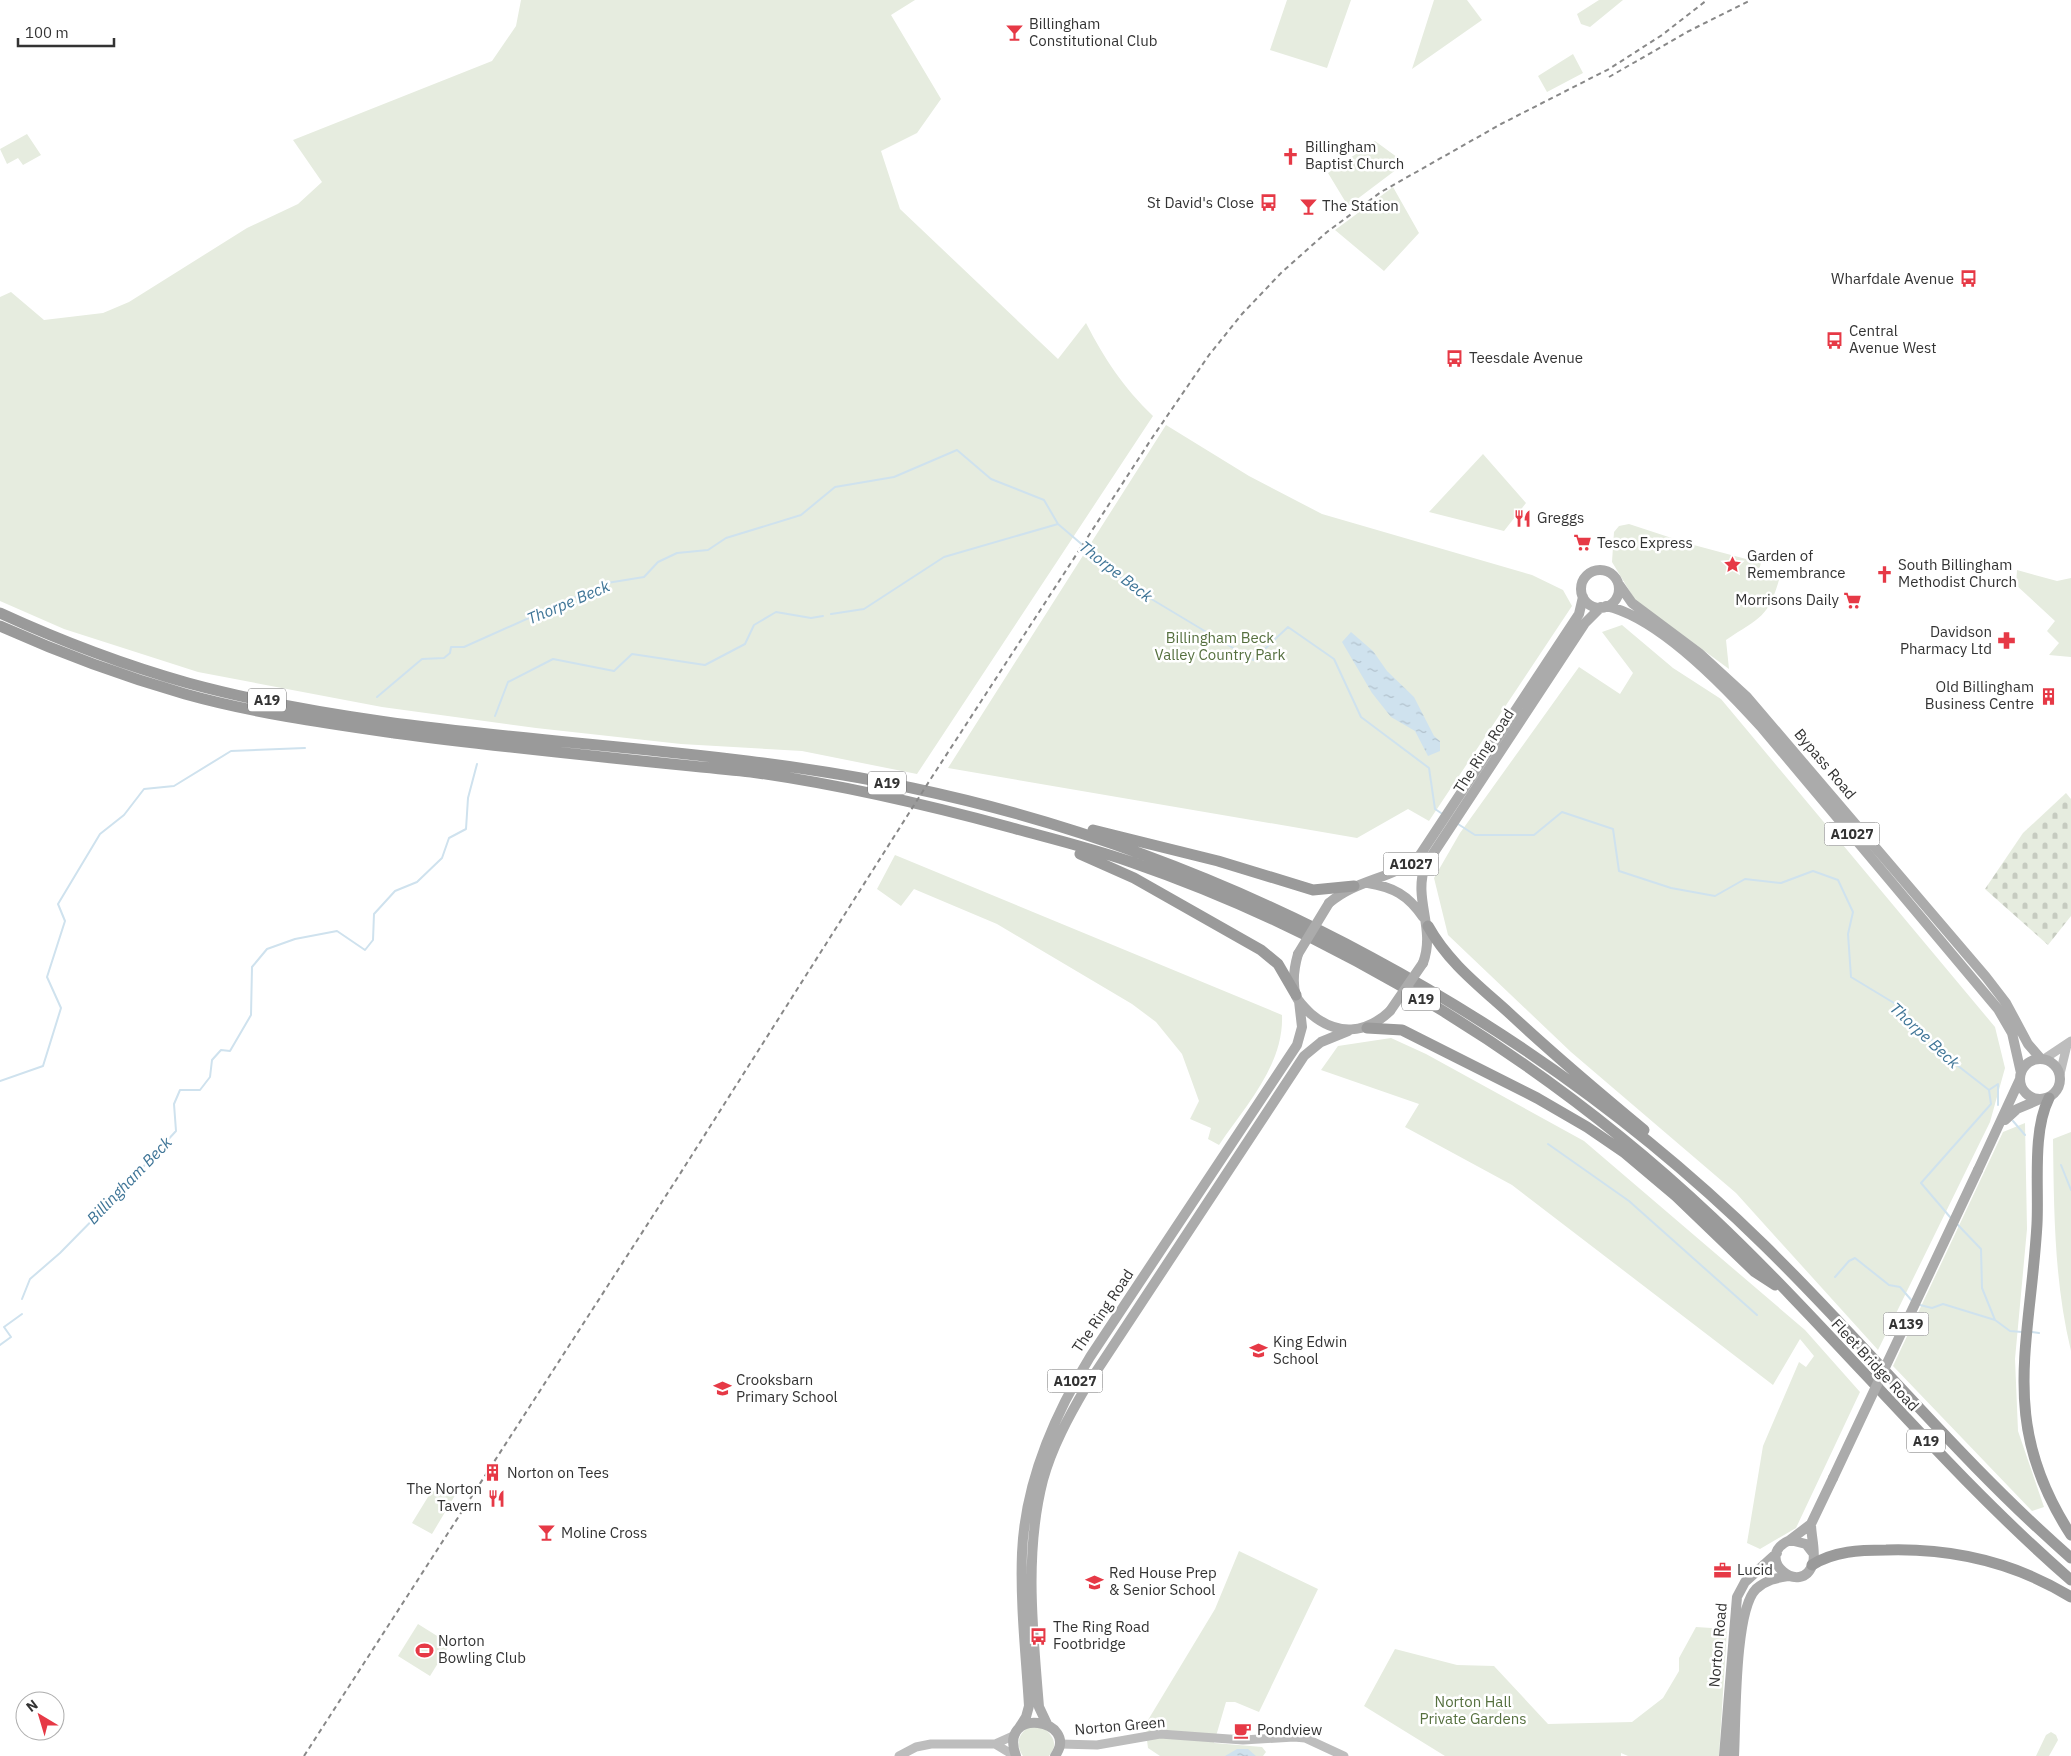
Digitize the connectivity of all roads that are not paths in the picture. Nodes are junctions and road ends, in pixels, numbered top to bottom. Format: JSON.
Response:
{"nodes":[{"id":1,"x":1618,"y":584,"type":"junction"},
{"id":2,"x":1583,"y":598,"type":"junction"},
{"id":3,"x":1603,"y":607,"type":"junction"},
{"id":4,"x":0,"y":613,"type":"edge"},
{"id":5,"x":0,"y":626,"type":"edge"},
{"id":6,"x":1009,"y":811,"type":"junction"},
{"id":7,"x":1456,"y":813,"type":"junction"},
{"id":8,"x":985,"y":821,"type":"junction"},
{"id":9,"x":1445,"y":828,"type":"junction"},
{"id":10,"x":1359,"y":884,"type":"junction"},
{"id":11,"x":1427,"y":924,"type":"junction"},
{"id":12,"x":1297,"y":998,"type":"junction"},
{"id":13,"x":1367,"y":1028,"type":"junction"},
{"id":14,"x":1348,"y":1030,"type":"junction"},
{"id":15,"x":2069,"y":1043,"type":"edge"},
{"id":16,"x":2042,"y":1059,"type":"junction"},
{"id":17,"x":2060,"y":1074,"type":"junction"},
{"id":18,"x":2020,"y":1076,"type":"junction"},
{"id":19,"x":2044,"y":1099,"type":"junction"},
{"id":20,"x":1999,"y":1126,"type":"junction"},
{"id":21,"x":1716,"y":1200,"type":"junction"},
{"id":22,"x":1790,"y":1294,"type":"junction"},
{"id":23,"x":1812,"y":1524,"type":"junction"},
{"id":24,"x":2071,"y":1535,"type":"edge"},
{"id":25,"x":1790,"y":1540,"type":"junction"},
{"id":26,"x":1777,"y":1552,"type":"junction"},
{"id":27,"x":1813,"y":1553,"type":"junction"},
{"id":28,"x":2071,"y":1558,"type":"edge"},
{"id":29,"x":1812,"y":1565,"type":"junction"},
{"id":30,"x":1788,"y":1576,"type":"junction"},
{"id":31,"x":2071,"y":1580,"type":"edge"},
{"id":32,"x":2071,"y":1597,"type":"edge"},
{"id":33,"x":1047,"y":1724,"type":"junction"},
{"id":34,"x":1017,"y":1731,"type":"junction"},
{"id":35,"x":994,"y":1744,"type":"junction"},
{"id":36,"x":1060,"y":1744,"type":"junction"},
{"id":37,"x":898,"y":1756,"type":"edge"},
{"id":38,"x":1016,"y":1756,"type":"edge"},
{"id":39,"x":1055,"y":1756,"type":"edge"},
{"id":40,"x":1344,"y":1756,"type":"edge"},
{"id":41,"x":1724,"y":1756,"type":"edge"},
{"id":42,"x":1734,"y":1756,"type":"edge"}],
"edges":[{"from":1,"to":2,"type":"main road","number":"A1027"},
{"from":1,"to":3,"type":"main road","number":"A1027"},
{"from":1,"to":16,"type":"main road","name":"Bypass Road","number":"A1027"},
{"from":2,"to":3,"type":"main road","number":"A1027"},
{"from":2,"to":7,"type":"main road","name":"The Ring Road","number":"A1027"},
{"from":3,"to":7,"type":"main road","name":"The Ring Road","number":"A1027"},
{"from":3,"to":18,"type":"main road","name":"Bypass Road","number":"A1027"},
{"from":4,"to":6,"type":"highway","number":"A19"},
{"from":5,"to":8,"type":"highway","number":"A19"},
{"from":6,"to":10,"type":"highway"},
{"from":6,"to":21,"type":"highway","number":"A19"},
{"from":7,"to":9,"type":"main road","name":"The Ring Road","number":"A1027"},
{"from":8,"to":12,"type":"highway","number":"A19"},
{"from":8,"to":22,"type":"highway","number":"A19"},
{"from":9,"to":10,"type":"main road","name":"The Ring Road","number":"A1027"},
{"from":9,"to":11,"type":"main road","name":"The Ring Road","number":"A1027"},
{"from":10,"to":11,"type":"main road","number":"A1027"},
{"from":10,"to":12,"type":"main road","number":"A1027","bridge":true},
{"from":11,"to":13,"type":"main road","number":"A1027","bridge":true},
{"from":11,"to":21,"type":"highway","number":"A19"},
{"from":12,"to":14,"type":"main road","number":"A1027"},
{"from":12,"to":34,"type":"main road","name":"The Ring Road","number":"A1027"},
{"from":13,"to":14,"type":"main road","number":"A1027"},
{"from":13,"to":22,"type":"highway","number":"A19"},
{"from":14,"to":33,"type":"main road","name":"The Ring Road","number":"A1027"},
{"from":15,"to":16,"type":"main road"},
{"from":15,"to":17,"type":"main road"},
{"from":16,"to":17,"type":"main road"},
{"from":16,"to":18,"type":"main road"},
{"from":17,"to":19,"type":"main road"},
{"from":18,"to":19,"type":"main road"},
{"from":18,"to":20,"type":"main road","number":"A139"},
{"from":19,"to":20,"type":"main road","number":"A139"},
{"from":19,"to":24,"type":"highway"},
{"from":20,"to":23,"type":"main road","number":"A139","bridge":true},
{"from":21,"to":28,"type":"highway","name":"Fleet Bridge Road","number":"A19"},
{"from":22,"to":31,"type":"highway","name":"Fleet Bridge Road","number":"A19"},
{"from":23,"to":25,"type":"main road","number":"A139"},
{"from":23,"to":27,"type":"main road","number":"A139"},
{"from":25,"to":26,"type":"main road","number":"A139"},
{"from":25,"to":27,"type":"main road"},
{"from":26,"to":30,"type":"main road"},
{"from":26,"to":41,"type":"main road","name":"Norton Road","number":"A139"},
{"from":27,"to":29,"type":"main road","number":"A139"},
{"from":29,"to":30,"type":"main road"},
{"from":29,"to":32,"type":"highway"},
{"from":30,"to":42,"type":"main road","name":"Norton Road"},
{"from":33,"to":34,"type":"main road"},
{"from":33,"to":36,"type":"main road","number":"A1027"},
{"from":34,"to":35,"type":"main road"},
{"from":34,"to":38,"type":"main road","number":"A1027"},
{"from":35,"to":37,"type":"main road"},
{"from":35,"to":38,"type":"main road"},
{"from":36,"to":39,"type":"main road"},
{"from":36,"to":40,"type":"main road","name":"Norton Green"}]}
